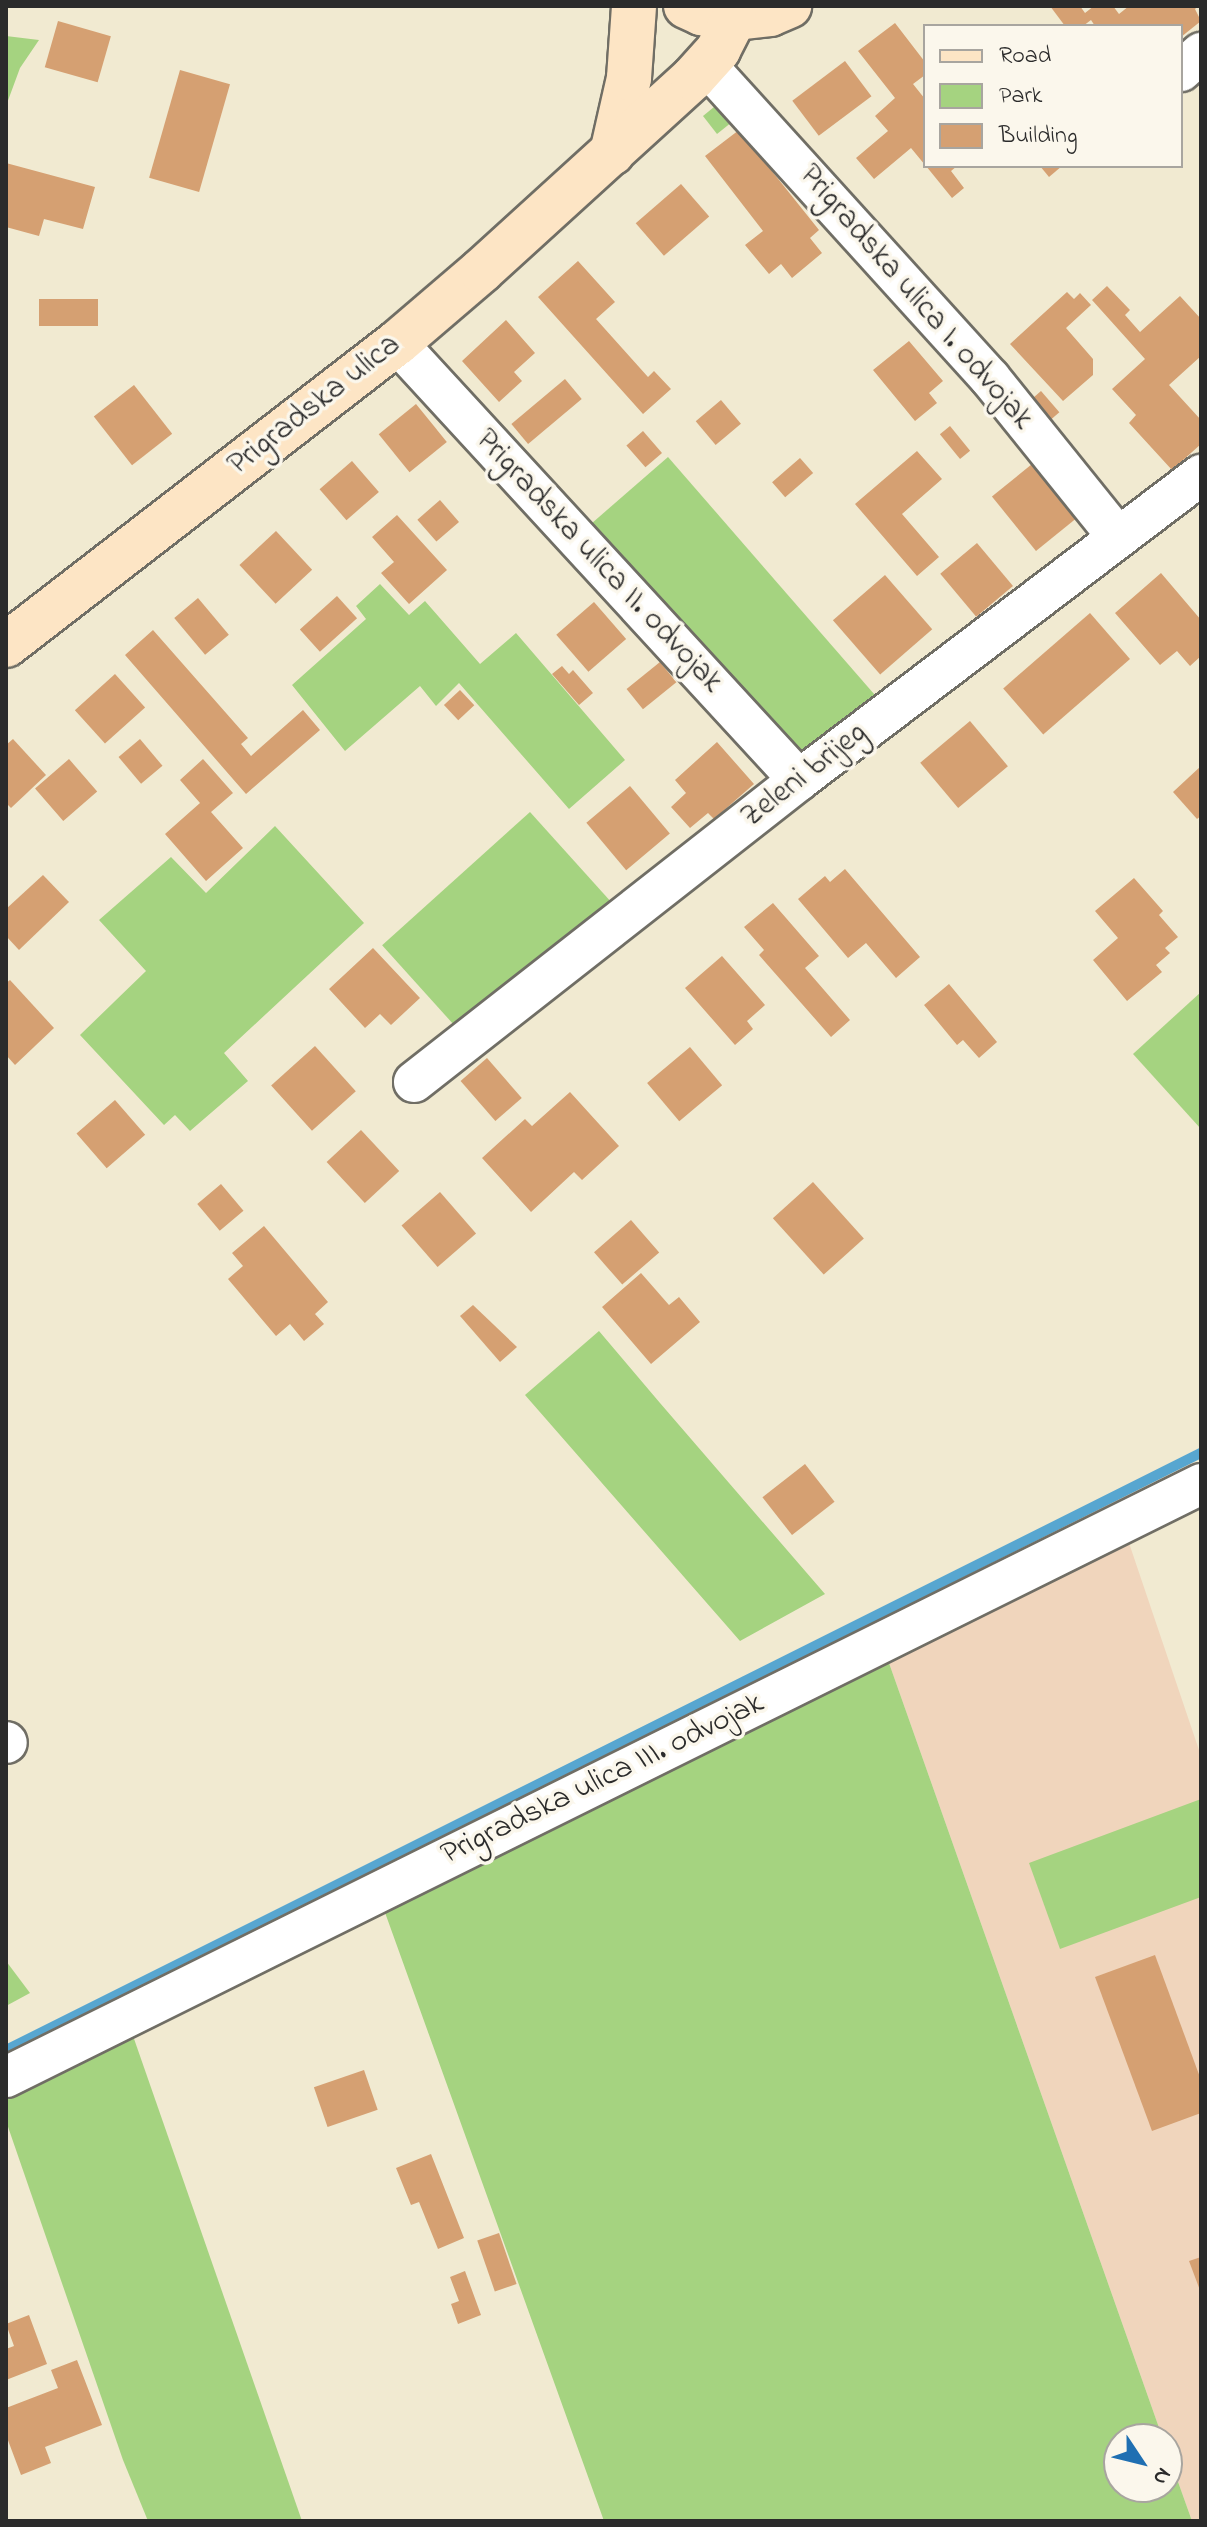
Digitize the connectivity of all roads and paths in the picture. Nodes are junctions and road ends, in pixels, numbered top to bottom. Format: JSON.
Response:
{"nodes":[{"id":1,"x":634,"y":6,"type":"edge"},
{"id":2,"x":686,"y":6,"type":"edge"},
{"id":3,"x":789,"y":6,"type":"edge"},
{"id":4,"x":734,"y":18,"type":"junction"},
{"id":5,"x":1201,"y":53,"type":"edge"},
{"id":6,"x":706,"y":65,"type":"junction"},
{"id":7,"x":1183,"y":69,"type":"edge"},
{"id":8,"x":612,"y":153,"type":"junction"},
{"id":9,"x":397,"y":343,"type":"junction"},
{"id":10,"x":1201,"y":475,"type":"edge"},
{"id":11,"x":1117,"y":536,"type":"junction"},
{"id":12,"x":6,"y":645,"type":"edge"},
{"id":13,"x":799,"y":780,"type":"junction"},
{"id":14,"x":414,"y":1082,"type":"dead end"},
{"id":15,"x":1201,"y":1484,"type":"edge"},
{"id":16,"x":6,"y":2077,"type":"edge"}],
"edges":[{"from":1,"to":8,"type":"main road"},
{"from":2,"to":4,"type":"main road"},
{"from":3,"to":4,"type":"main road"},
{"from":4,"to":6,"type":"main road","name":"Prigradska ulica"},
{"from":5,"to":7,"type":"street"},
{"from":6,"to":8,"type":"main road","name":"Prigradska ulica"},
{"from":6,"to":11,"type":"street","name":"Prigradska ulica I. odvojak"},
{"from":8,"to":9,"type":"main road","name":"Prigradska ulica"},
{"from":9,"to":12,"type":"main road","name":"Prigradska ulica"},
{"from":9,"to":13,"type":"street","name":"Prigradska ulica II. odvojak"},
{"from":10,"to":11,"type":"street","name":"Zeleni brijeg"},
{"from":11,"to":13,"type":"street","name":"Zeleni brijeg"},
{"from":13,"to":14,"type":"street","name":"Zeleni brijeg"},
{"from":15,"to":16,"type":"street","name":"Prigradska ulica III. odvojak"}]}
